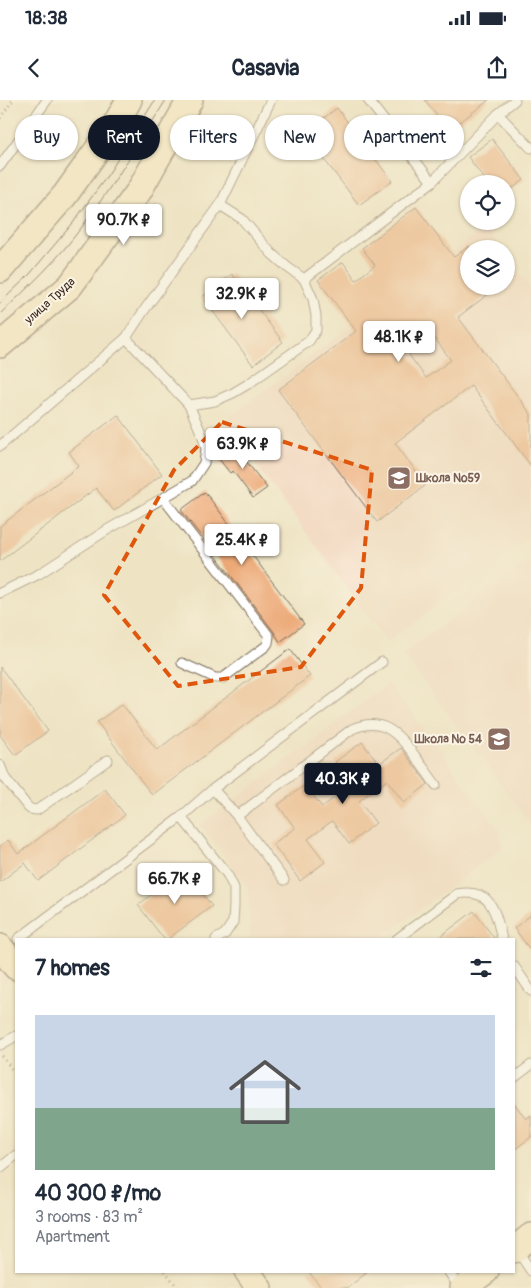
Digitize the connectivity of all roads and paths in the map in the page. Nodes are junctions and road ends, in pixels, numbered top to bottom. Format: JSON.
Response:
{"nodes":[{"id":1,"x":13,"y":100,"type":"edge"},
{"id":2,"x":47,"y":100,"type":"edge"},
{"id":3,"x":128,"y":100,"type":"edge"},
{"id":4,"x":190,"y":100,"type":"edge"},
{"id":5,"x":271,"y":100,"type":"edge"},
{"id":6,"x":370,"y":100,"type":"edge"},
{"id":7,"x":515,"y":100,"type":"edge"},
{"id":8,"x":498,"y":114,"type":"junction"},
{"id":9,"x":0,"y":118,"type":"edge"},
{"id":10,"x":531,"y":148,"type":"edge"},
{"id":11,"x":0,"y":166,"type":"edge"},
{"id":12,"x":432,"y":182,"type":"junction"},
{"id":13,"x":220,"y":205,"type":"junction"},
{"id":14,"x":0,"y":270,"type":"edge"},
{"id":15,"x":304,"y":279,"type":"junction"},
{"id":16,"x":126,"y":338,"type":"junction"},
{"id":17,"x":0,"y":345,"type":"edge"},
{"id":18,"x":189,"y":405,"type":"junction"},
{"id":19,"x":0,"y":446,"type":"edge"},
{"id":20,"x":163,"y":498,"type":"junction"},
{"id":21,"x":0,"y":594,"type":"edge"},
{"id":22,"x":382,"y":662,"type":"dead end"},
{"id":23,"x":182,"y":663,"type":"dead end"},
{"id":24,"x":108,"y":760,"type":"dead end"},
{"id":25,"x":0,"y":765,"type":"edge"},
{"id":26,"x":436,"y":785,"type":"dead end"},
{"id":27,"x":213,"y":790,"type":"junction"},
{"id":28,"x":237,"y":816,"type":"junction"},
{"id":29,"x":181,"y":817,"type":"junction"},
{"id":30,"x":284,"y":880,"type":"dead end"},
{"id":31,"x":25,"y":938,"type":"edge"},
{"id":32,"x":218,"y":938,"type":"edge"},
{"id":33,"x":398,"y":938,"type":"edge"},
{"id":34,"x":502,"y":938,"type":"edge"},
{"id":35,"x":515,"y":967,"type":"edge"},
{"id":36,"x":531,"y":991,"type":"edge"},
{"id":37,"x":15,"y":1037,"type":"edge"},
{"id":38,"x":0,"y":1045,"type":"edge"},
{"id":39,"x":0,"y":1054,"type":"edge"},
{"id":40,"x":531,"y":1065,"type":"edge"},
{"id":41,"x":15,"y":1074,"type":"edge"},
{"id":42,"x":515,"y":1077,"type":"edge"},
{"id":43,"x":15,"y":1156,"type":"edge"},
{"id":44,"x":0,"y":1168,"type":"edge"},
{"id":45,"x":520,"y":1245,"type":"edge"},
{"id":46,"x":531,"y":1271,"type":"edge"},
{"id":47,"x":167,"y":1273,"type":"edge"},
{"id":48,"x":248,"y":1273,"type":"edge"},
{"id":49,"x":450,"y":1273,"type":"edge"},
{"id":50,"x":483,"y":1273,"type":"edge"},
{"id":51,"x":178,"y":1288,"type":"edge"},
{"id":52,"x":259,"y":1288,"type":"edge"},
{"id":53,"x":461,"y":1288,"type":"edge"}],
"edges":[{"from":1,"to":9,"type":"path"},
{"from":2,"to":11,"type":"lane"},
{"from":3,"to":14,"type":"main road"},
{"from":4,"to":17,"type":"main road","name":"улица Труда"},
{"from":5,"to":13,"type":"lane"},
{"from":6,"to":12,"type":"lane"},
{"from":7,"to":8,"type":"lane"},
{"from":8,"to":10,"type":"lane"},
{"from":8,"to":12,"type":"lane"},
{"from":12,"to":15,"type":"lane"},
{"from":13,"to":15,"type":"lane"},
{"from":13,"to":16,"type":"lane"},
{"from":15,"to":18,"type":"lane"},
{"from":16,"to":18,"type":"lane"},
{"from":16,"to":19,"type":"lane"},
{"from":18,"to":20,"type":"lane"},
{"from":20,"to":21,"type":"lane"},
{"from":20,"to":23,"type":"lane"},
{"from":22,"to":27,"type":"lane"},
{"from":24,"to":25,"type":"lane"},
{"from":26,"to":28,"type":"lane"},
{"from":27,"to":28,"type":"lane"},
{"from":27,"to":29,"type":"lane"},
{"from":28,"to":30,"type":"lane"},
{"from":29,"to":31,"type":"lane"},
{"from":29,"to":32,"type":"lane"},
{"from":33,"to":34,"type":"lane"},
{"from":35,"to":36,"type":"lane"},
{"from":37,"to":38,"type":"lane"},
{"from":39,"to":41,"type":"path"},
{"from":40,"to":42,"type":"lane"},
{"from":43,"to":44,"type":"lane"},
{"from":45,"to":46,"type":"lane"},
{"from":47,"to":51,"type":"path"},
{"from":48,"to":52,"type":"main road"},
{"from":49,"to":53,"type":"lane"},
{"from":50,"to":53,"type":"main road"}]}
